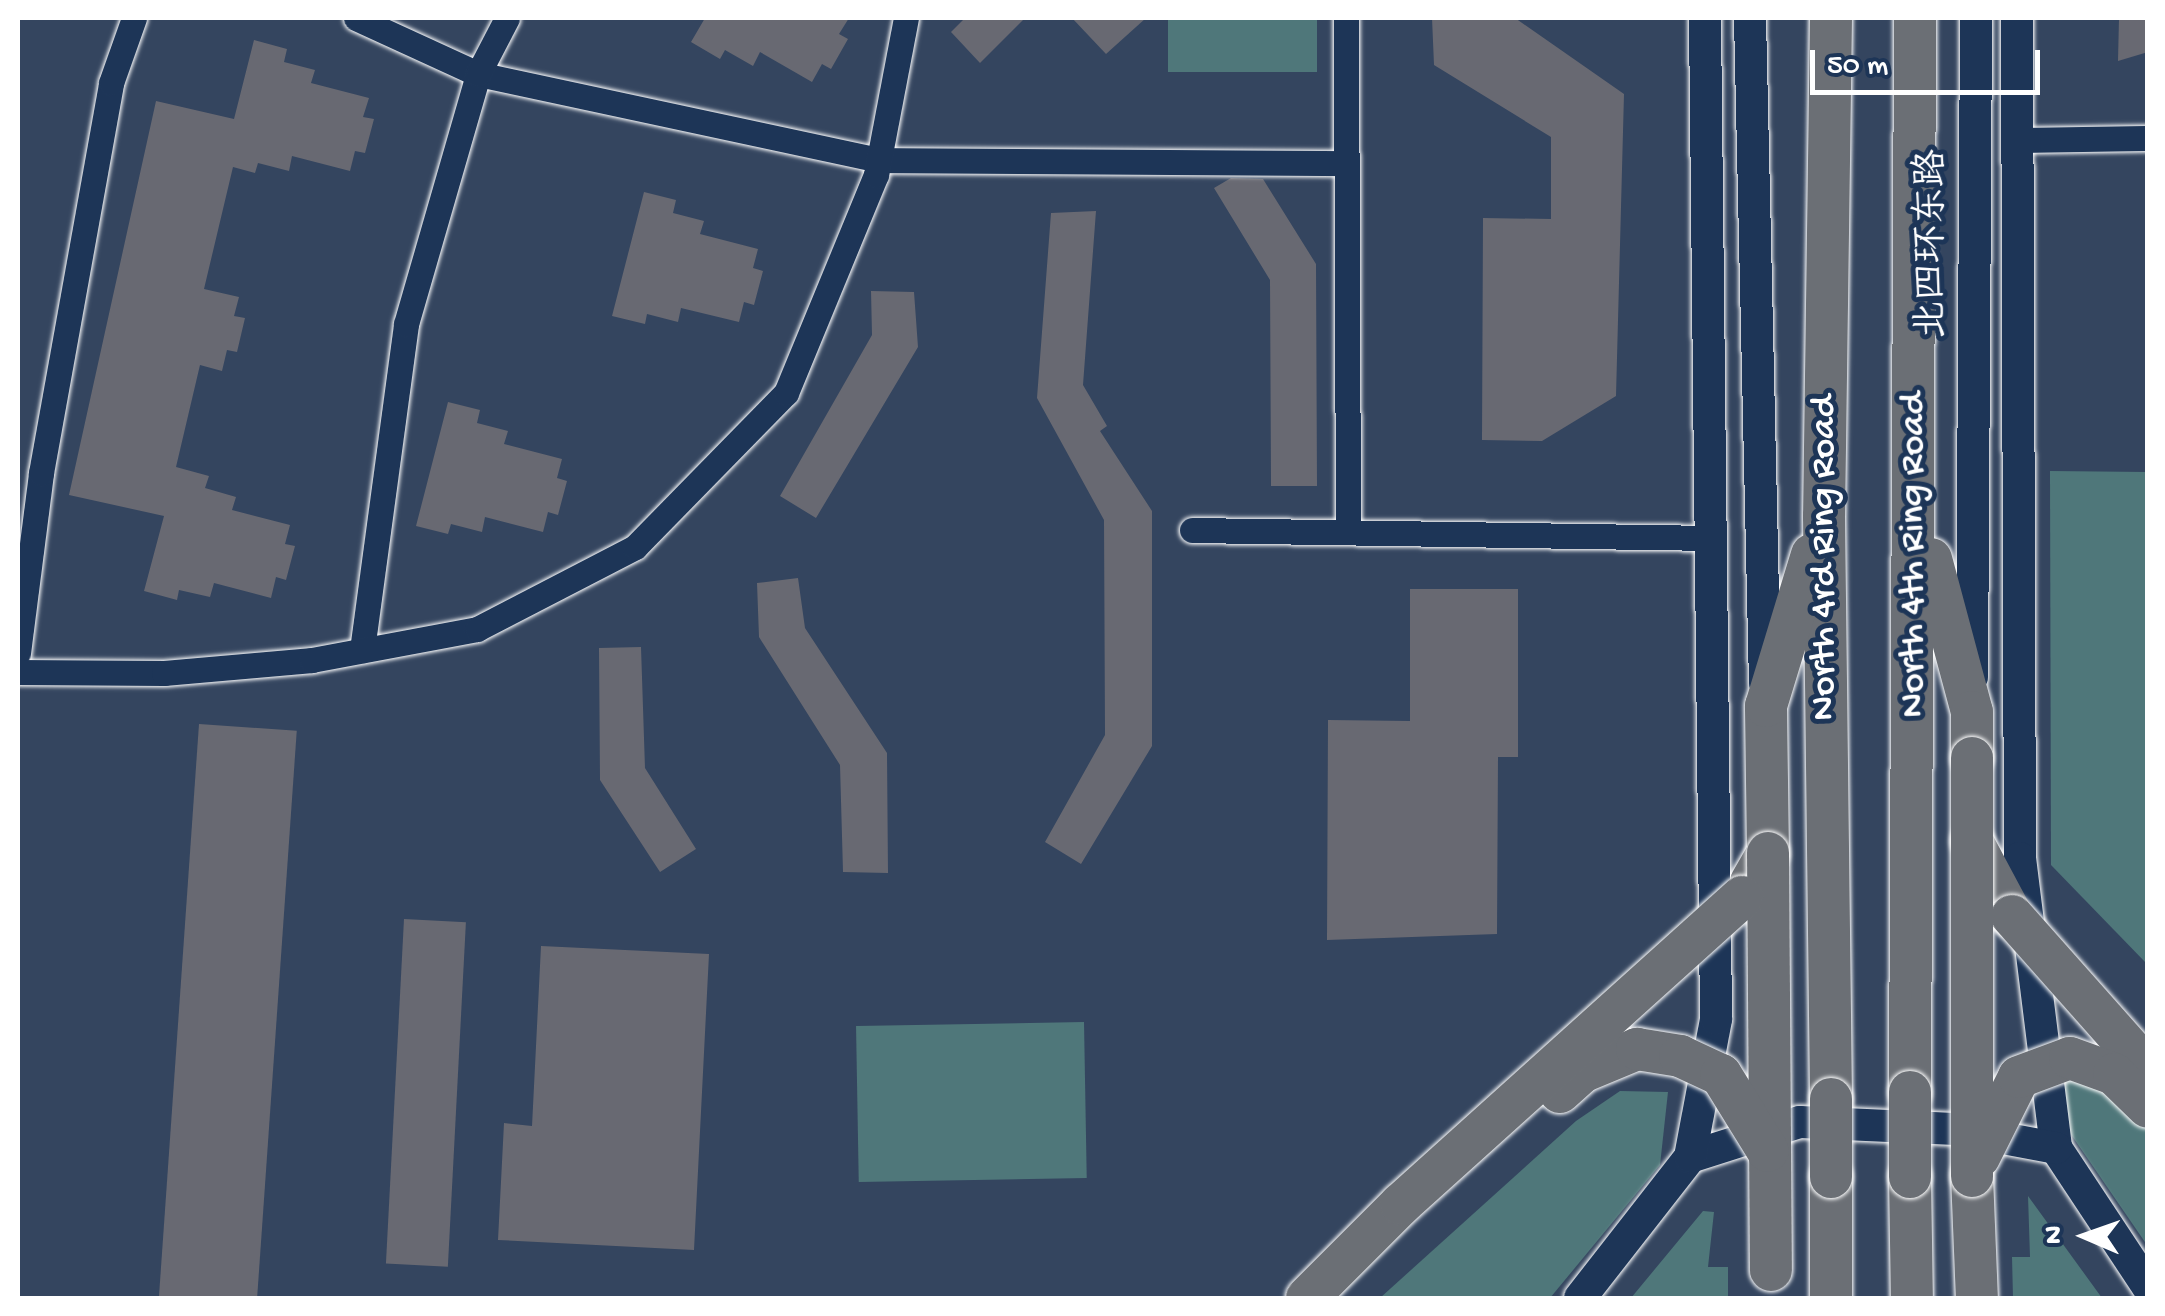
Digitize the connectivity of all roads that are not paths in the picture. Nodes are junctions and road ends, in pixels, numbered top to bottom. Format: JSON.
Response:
{"nodes":[{"id":1,"x":134,"y":18,"type":"edge"},
{"id":2,"x":356,"y":18,"type":"edge"},
{"id":3,"x":507,"y":18,"type":"edge"},
{"id":4,"x":906,"y":18,"type":"edge"},
{"id":5,"x":1346,"y":18,"type":"edge"},
{"id":6,"x":1706,"y":18,"type":"edge"},
{"id":7,"x":1750,"y":18,"type":"edge"},
{"id":8,"x":1831,"y":18,"type":"edge"},
{"id":9,"x":1915,"y":18,"type":"edge"},
{"id":10,"x":1976,"y":18,"type":"edge"},
{"id":11,"x":2017,"y":18,"type":"edge"},
{"id":12,"x":478,"y":74,"type":"junction"},
{"id":13,"x":2148,"y":138,"type":"edge"},
{"id":14,"x":2017,"y":140,"type":"junction"},
{"id":15,"x":878,"y":160,"type":"junction"},
{"id":16,"x":1347,"y":163,"type":"junction"},
{"id":17,"x":1917,"y":510,"type":"junction"},
{"id":18,"x":1824,"y":516,"type":"junction"},
{"id":19,"x":1192,"y":530,"type":"dead end"},
{"id":20,"x":1348,"y":532,"type":"junction"},
{"id":21,"x":1711,"y":538,"type":"junction"},
{"id":22,"x":362,"y":650,"type":"junction"},
{"id":23,"x":18,"y":653,"type":"edge"},
{"id":24,"x":18,"y":672,"type":"edge"},
{"id":25,"x":1766,"y":706,"type":"junction"},
{"id":26,"x":1972,"y":712,"type":"junction"},
{"id":27,"x":1972,"y":842,"type":"junction"},
{"id":28,"x":1768,"y":853,"type":"junction"},
{"id":29,"x":2148,"y":1068,"type":"edge"},
{"id":30,"x":2148,"y":1107,"type":"edge"},
{"id":31,"x":2056,"y":1148,"type":"junction"},
{"id":32,"x":1768,"y":1151,"type":"junction"},
{"id":33,"x":1690,"y":1157,"type":"junction"},
{"id":34,"x":1972,"y":1176,"type":"junction"},
{"id":35,"x":1770,"y":1284,"type":"edge"},
{"id":36,"x":1975,"y":1284,"type":"edge"},
{"id":37,"x":2148,"y":1288,"type":"edge"},
{"id":38,"x":1307,"y":1298,"type":"edge"},
{"id":39,"x":1342,"y":1298,"type":"edge"},
{"id":40,"x":1580,"y":1298,"type":"edge"},
{"id":41,"x":1831,"y":1298,"type":"edge"},
{"id":42,"x":1912,"y":1298,"type":"edge"}],
"edges":[{"from":1,"to":23,"type":"street"},
{"from":2,"to":12,"type":"street"},
{"from":3,"to":12,"type":"street"},
{"from":4,"to":15,"type":"street"},
{"from":5,"to":16,"type":"street"},
{"from":6,"to":21,"type":"street"},
{"from":7,"to":25,"type":"street"},
{"from":8,"to":18,"type":"highway","name":"North 4rd Ring Road"},
{"from":9,"to":17,"type":"highway","name":"North 4th Ring Road"},
{"from":10,"to":26,"type":"street","name":"北四环东路"},
{"from":11,"to":14,"type":"street"},
{"from":12,"to":15,"type":"street"},
{"from":12,"to":22,"type":"street"},
{"from":13,"to":14,"type":"street"},
{"from":14,"to":31,"type":"street"},
{"from":15,"to":16,"type":"street"},
{"from":15,"to":22,"type":"street"},
{"from":16,"to":20,"type":"street"},
{"from":17,"to":26,"type":"highway"},
{"from":17,"to":42,"type":"highway","name":"North 4th Ring Road","bridge":true},
{"from":18,"to":25,"type":"highway"},
{"from":18,"to":41,"type":"highway","name":"North 4rd Ring Road","bridge":true},
{"from":19,"to":20,"type":"street"},
{"from":20,"to":21,"type":"street"},
{"from":21,"to":33,"type":"street"},
{"from":22,"to":24,"type":"street"},
{"from":25,"to":28,"type":"highway"},
{"from":26,"to":27,"type":"highway","bridge":true},
{"from":27,"to":29,"type":"highway","bridge":true},
{"from":27,"to":34,"type":"highway","bridge":true},
{"from":28,"to":32,"type":"highway","bridge":true},
{"from":28,"to":38,"type":"highway","bridge":true},
{"from":30,"to":34,"type":"highway","bridge":true},
{"from":31,"to":33,"type":"street"},
{"from":31,"to":37,"type":"street"},
{"from":32,"to":35,"type":"highway","bridge":true},
{"from":32,"to":39,"type":"highway","bridge":true},
{"from":33,"to":40,"type":"street"},
{"from":34,"to":36,"type":"highway"}]}
